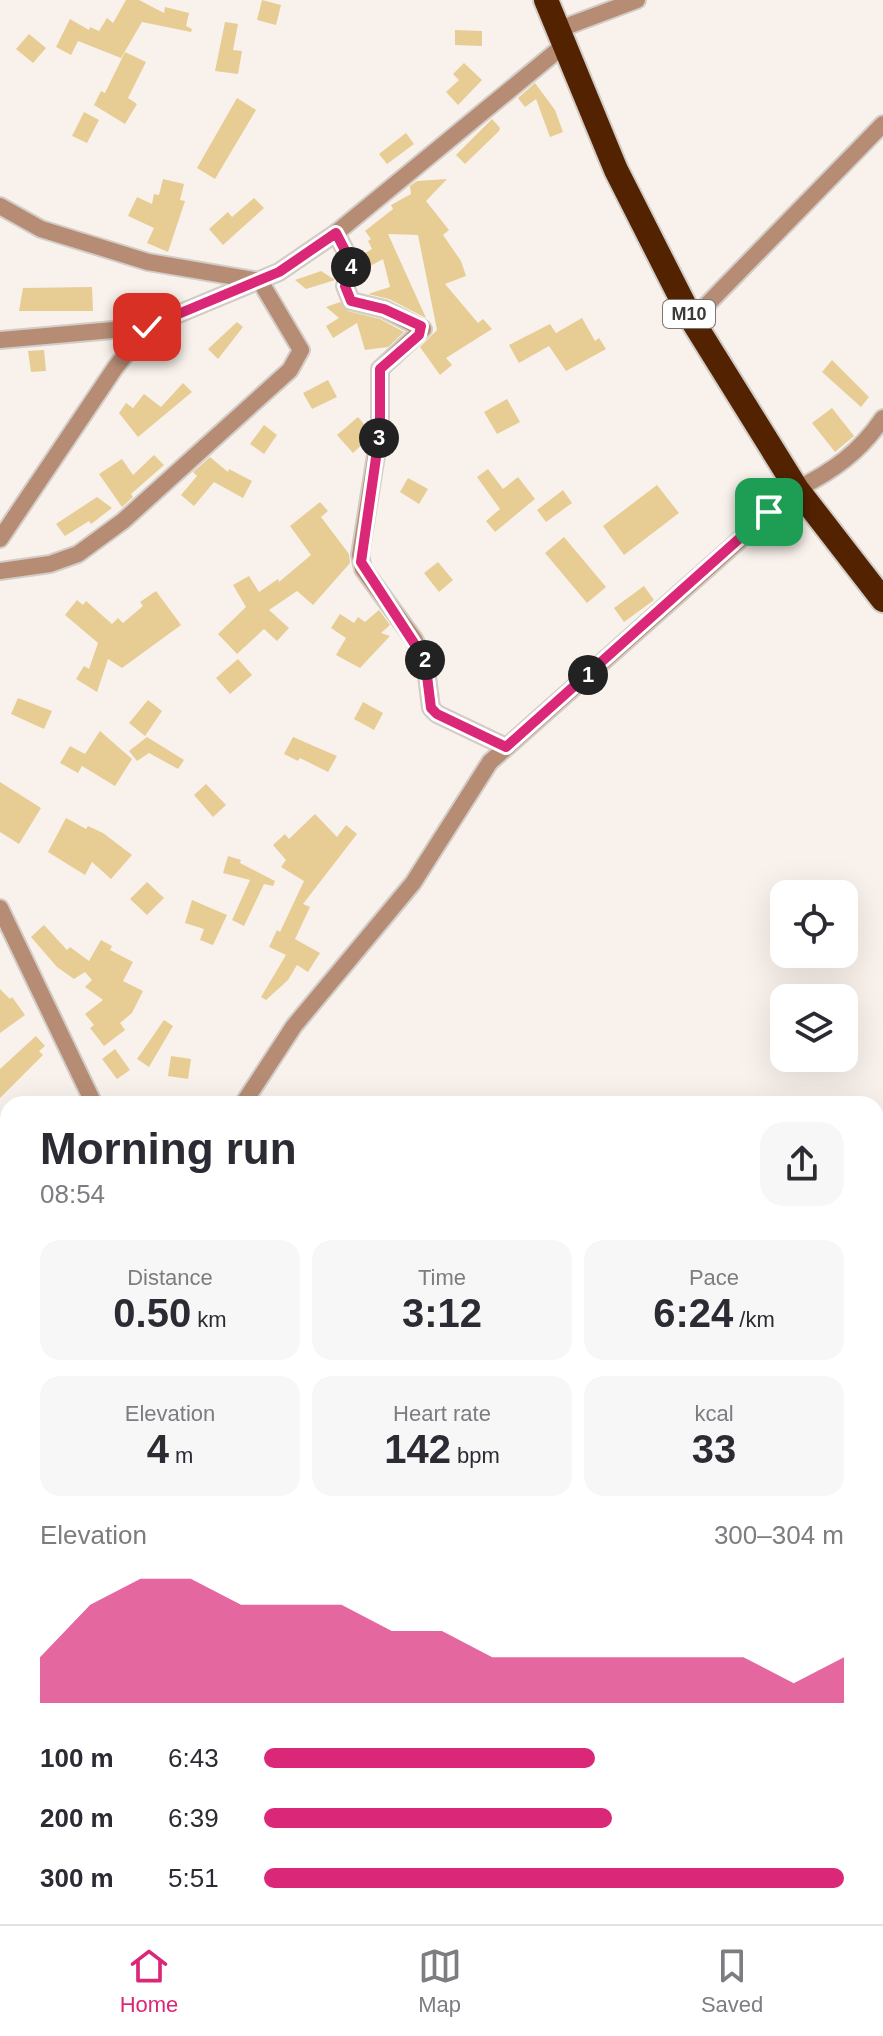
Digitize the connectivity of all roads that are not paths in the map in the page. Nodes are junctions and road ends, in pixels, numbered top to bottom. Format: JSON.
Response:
{"nodes":[{"id":1,"x":546,"y":0,"type":"edge"},
{"id":2,"x":637,"y":0,"type":"edge"},
{"id":3,"x":560,"y":38,"type":"junction"},
{"id":4,"x":883,"y":124,"type":"edge"},
{"id":5,"x":0,"y":206,"type":"edge"},
{"id":6,"x":336,"y":233,"type":"junction"},
{"id":7,"x":260,"y":281,"type":"junction"},
{"id":8,"x":692,"y":320,"type":"junction"},
{"id":9,"x":147,"y":327,"type":"junction"},
{"id":10,"x":0,"y":340,"type":"edge"},
{"id":11,"x":883,"y":418,"type":"edge"},
{"id":12,"x":797,"y":489,"type":"junction"},
{"id":13,"x":0,"y":539,"type":"edge"},
{"id":14,"x":0,"y":571,"type":"edge"},
{"id":15,"x":883,"y":600,"type":"edge"},
{"id":16,"x":506,"y":747,"type":"junction"},
{"id":17,"x":0,"y":908,"type":"edge"},
{"id":18,"x":90,"y":1096,"type":"edge"},
{"id":19,"x":248,"y":1096,"type":"edge"}],
"edges":[{"from":1,"to":3,"type":"highway","number":"M10"},
{"from":2,"to":3,"type":"street"},
{"from":3,"to":6,"type":"street"},
{"from":3,"to":8,"type":"highway","number":"M10"},
{"from":4,"to":8,"type":"street"},
{"from":5,"to":7,"type":"street"},
{"from":6,"to":7,"type":"street"},
{"from":6,"to":16,"type":"street"},
{"from":7,"to":9,"type":"street"},
{"from":7,"to":14,"type":"street"},
{"from":8,"to":12,"type":"highway","number":"M10"},
{"from":9,"to":10,"type":"street"},
{"from":9,"to":13,"type":"street"},
{"from":11,"to":12,"type":"street"},
{"from":12,"to":15,"type":"highway","number":"M10"},
{"from":12,"to":16,"type":"street"},
{"from":16,"to":19,"type":"street"},
{"from":17,"to":18,"type":"street"}]}
